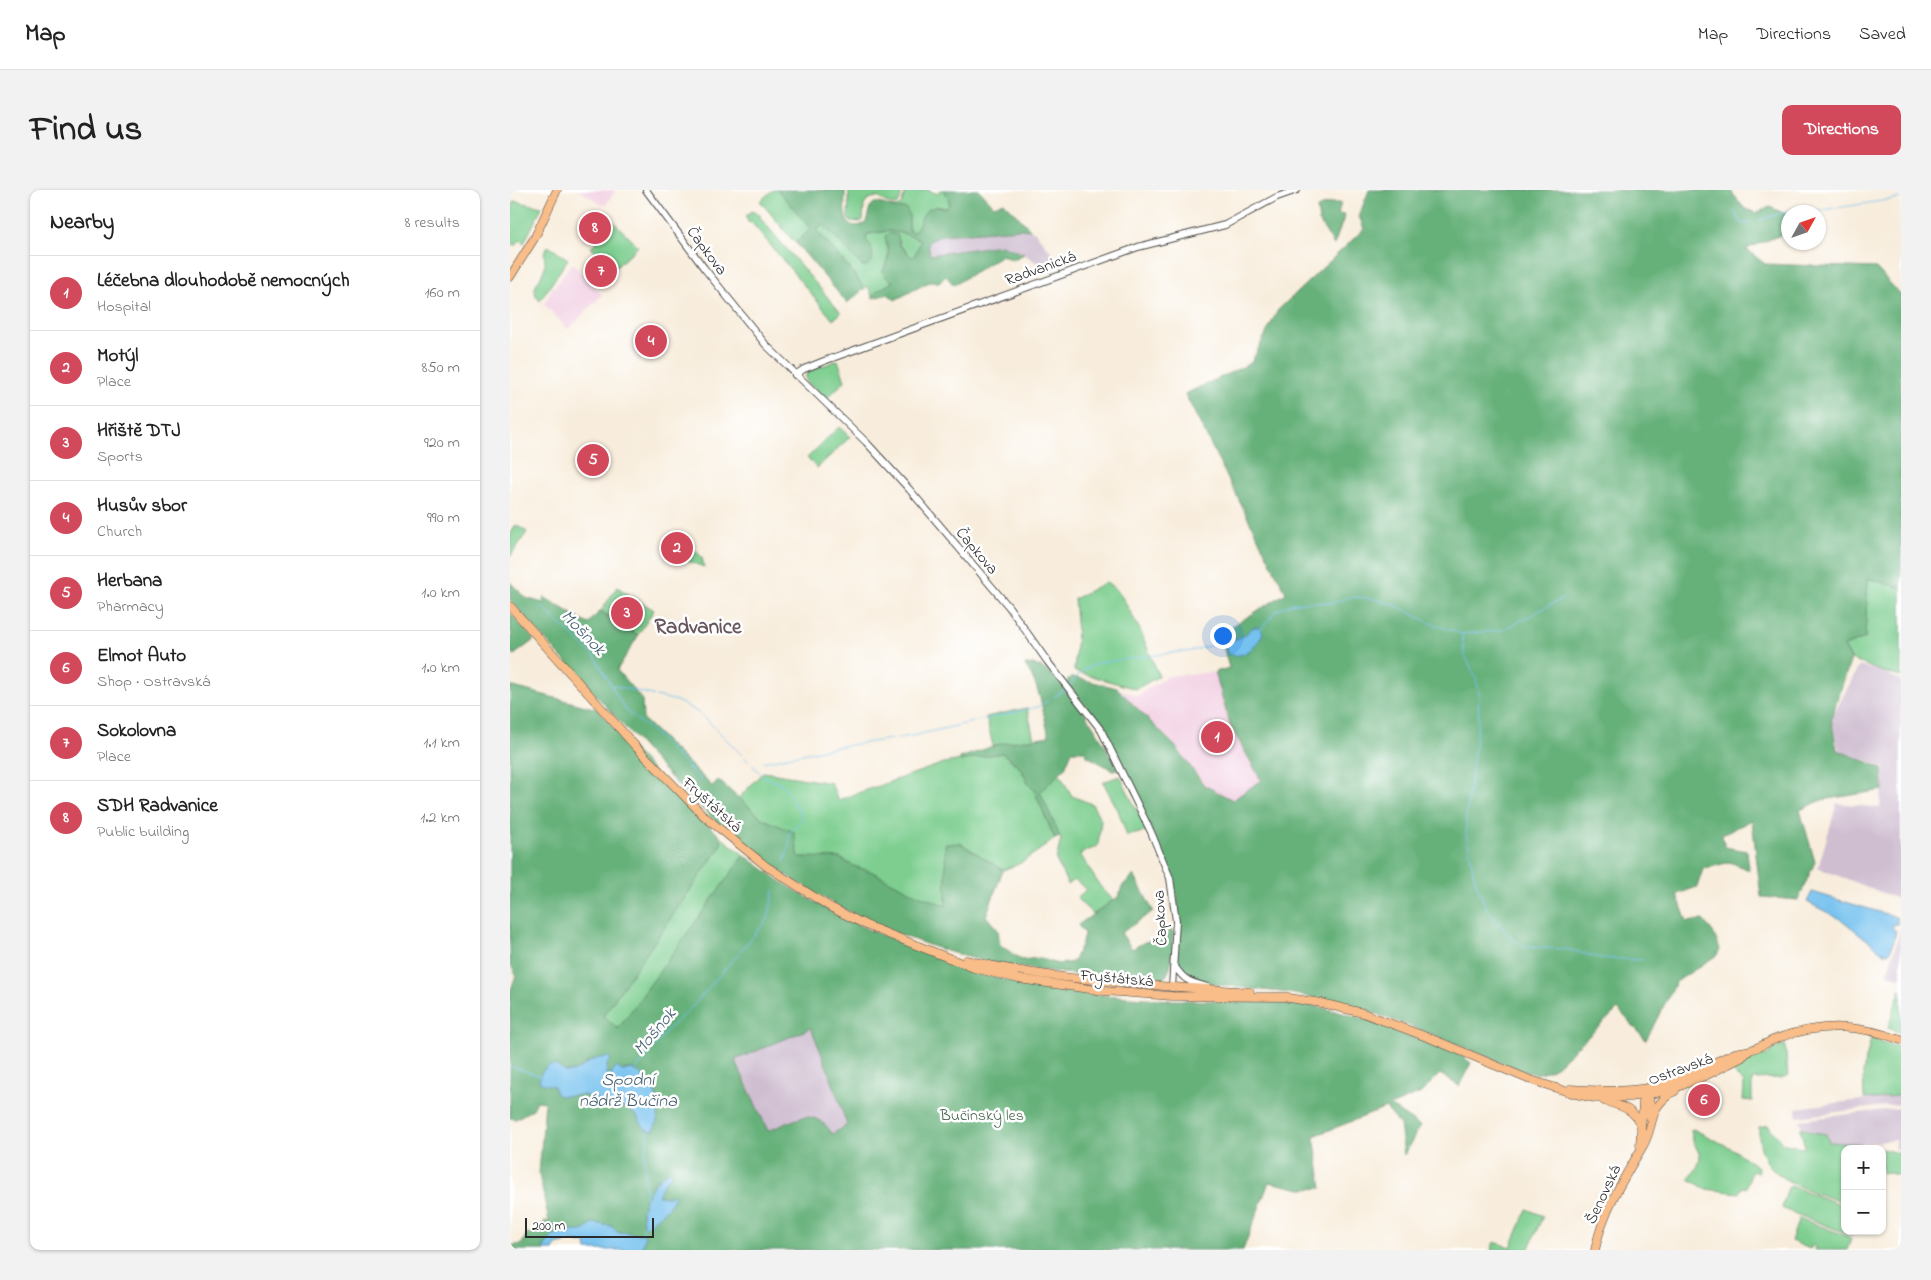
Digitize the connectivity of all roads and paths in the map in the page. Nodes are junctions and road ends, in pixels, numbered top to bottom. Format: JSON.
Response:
{"nodes":[{"id":1,"x":557,"y":190,"type":"edge"},
{"id":2,"x":646,"y":190,"type":"edge"},
{"id":3,"x":1297,"y":190,"type":"edge"},
{"id":4,"x":510,"y":278,"type":"edge"},
{"id":5,"x":795,"y":375,"type":"junction"},
{"id":6,"x":510,"y":606,"type":"edge"},
{"id":7,"x":947,"y":956,"type":"junction"},
{"id":8,"x":1174,"y":965,"type":"junction"},
{"id":9,"x":1172,"y":988,"type":"junction"},
{"id":10,"x":1218,"y":990,"type":"junction"},
{"id":11,"x":1153,"y":994,"type":"junction"},
{"id":12,"x":1184,"y":996,"type":"junction"},
{"id":13,"x":1288,"y":998,"type":"junction"},
{"id":14,"x":1901,"y":1040,"type":"edge"},
{"id":15,"x":1749,"y":1051,"type":"junction"},
{"id":16,"x":1517,"y":1074,"type":"joint"},
{"id":17,"x":1663,"y":1084,"type":"junction"},
{"id":18,"x":1682,"y":1086,"type":"junction"},
{"id":19,"x":1558,"y":1088,"type":"junction"},
{"id":20,"x":1637,"y":1089,"type":"junction"},
{"id":21,"x":1646,"y":1095,"type":"junction"},
{"id":22,"x":1595,"y":1098,"type":"junction"},
{"id":23,"x":1650,"y":1124,"type":"junction"},
{"id":24,"x":1642,"y":1130,"type":"junction"},
{"id":25,"x":1638,"y":1152,"type":"junction"},
{"id":26,"x":1595,"y":1250,"type":"edge"}],
"edges":[{"from":1,"to":4,"type":"main road"},
{"from":2,"to":5,"type":"street","name":"Čapkova"},
{"from":3,"to":5,"type":"street","name":"Radvanická"},
{"from":5,"to":8,"type":"street","name":"Čapkova"},
{"from":6,"to":7,"type":"main road","name":"Fryštátská"},
{"from":7,"to":9,"type":"main road","name":"Fryštátská"},
{"from":7,"to":11,"type":"main road","name":"Fryštátská"},
{"from":8,"to":9,"type":"street","name":"Čapkova"},
{"from":8,"to":10,"type":"street"},
{"from":9,"to":10,"type":"main road","name":"Fryštátská"},
{"from":9,"to":11,"type":"street"},
{"from":9,"to":12,"type":"street"},
{"from":10,"to":13,"type":"main road","name":"Fryštátská"},
{"from":11,"to":12,"type":"main road","name":"Fryštátská"},
{"from":12,"to":13,"type":"main road","name":"Fryštátská"},
{"from":13,"to":16,"type":"main road","name":"Fryštátská"},
{"from":14,"to":15,"type":"main road","name":"Ostravská"},
{"from":15,"to":17,"type":"main road","name":"Ostravská"},
{"from":15,"to":18,"type":"main road","name":"Ostravská"},
{"from":16,"to":19,"type":"main road","name":"Ostravská"},
{"from":17,"to":20,"type":"main road","name":"Ostravská"},
{"from":17,"to":21,"type":"main road"},
{"from":18,"to":21,"type":"main road","name":"Ostravská"},
{"from":18,"to":23,"type":"main road","name":"Šenovská"},
{"from":19,"to":20,"type":"main road","name":"Ostravská"},
{"from":19,"to":22,"type":"main road","name":"Ostravská"},
{"from":20,"to":21,"type":"main road"},
{"from":21,"to":22,"type":"main road","name":"Ostravská"},
{"from":21,"to":23,"type":"main road"},
{"from":21,"to":24,"type":"main road"},
{"from":22,"to":24,"type":"main road"},
{"from":23,"to":25,"type":"main road","name":"Šenovská"},
{"from":24,"to":25,"type":"main road"},
{"from":25,"to":26,"type":"main road","name":"Šenovská"}]}
